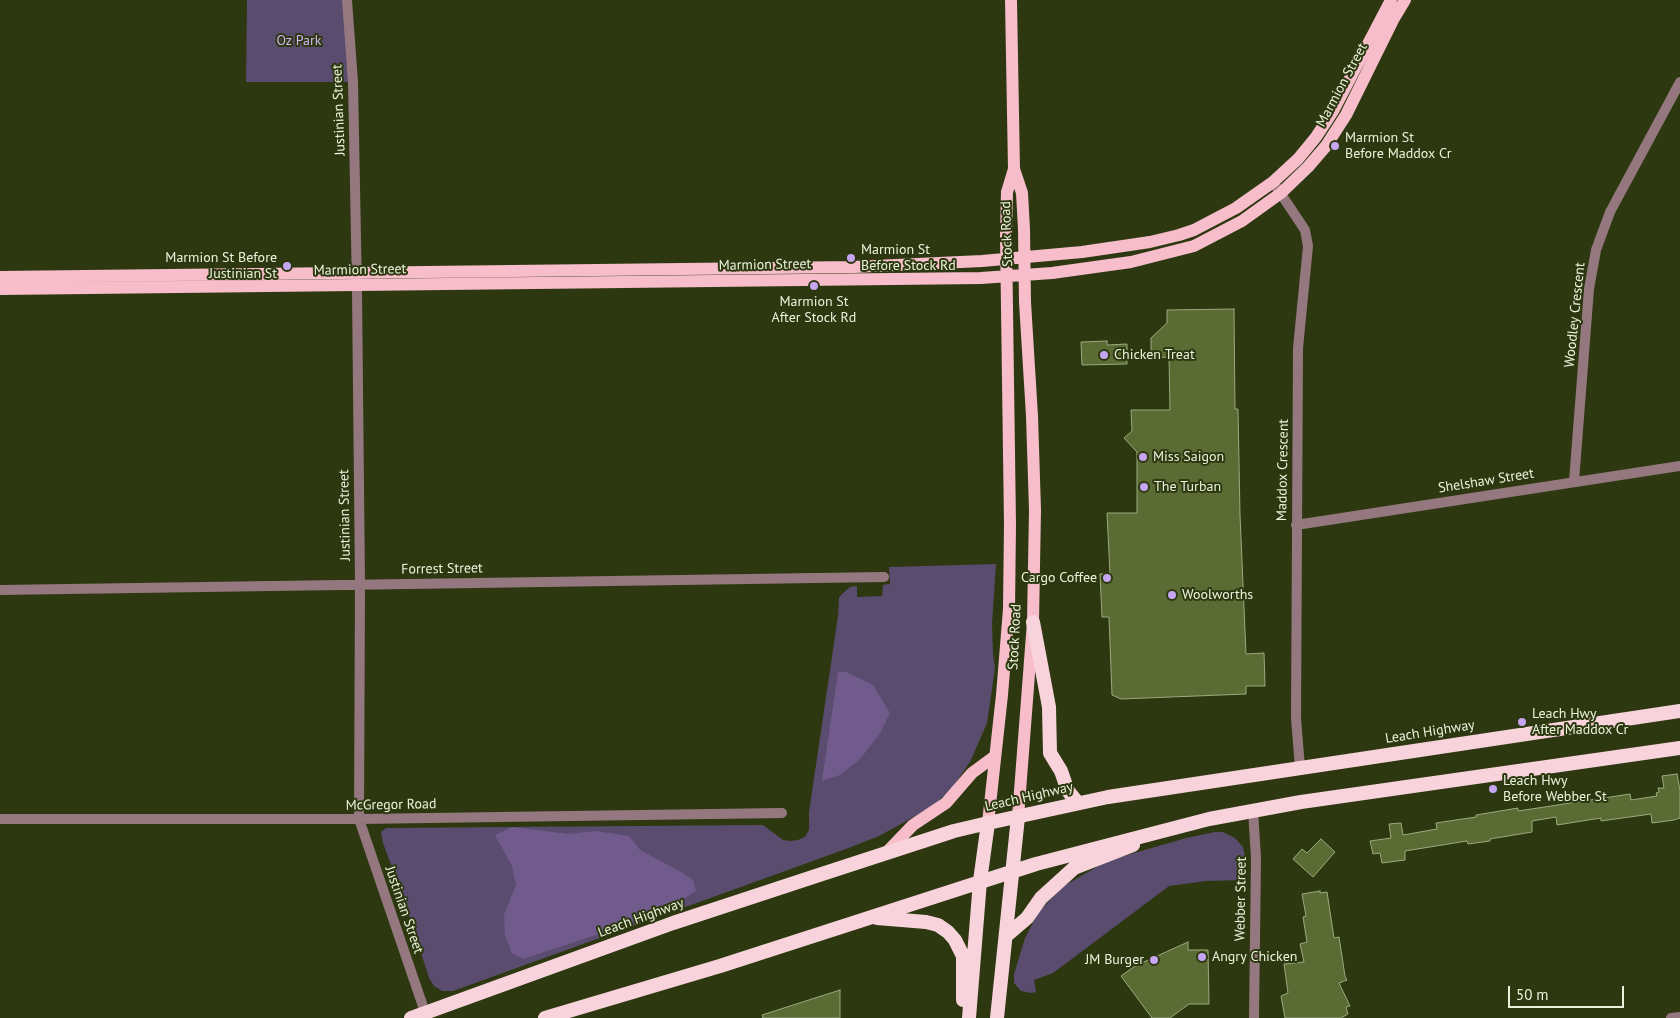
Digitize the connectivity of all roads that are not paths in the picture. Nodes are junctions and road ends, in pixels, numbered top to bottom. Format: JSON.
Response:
{"nodes":[{"id":1,"x":348,"y":0,"type":"edge"},
{"id":2,"x":1011,"y":0,"type":"edge"},
{"id":3,"x":1391,"y":0,"type":"edge"},
{"id":4,"x":1406,"y":0,"type":"edge"},
{"id":5,"x":1680,"y":82,"type":"edge"},
{"id":6,"x":1014,"y":169,"type":"junction"},
{"id":7,"x":1273,"y":182,"type":"junction"},
{"id":8,"x":1281,"y":193,"type":"junction"},
{"id":9,"x":1024,"y":256,"type":"junction"},
{"id":10,"x":1007,"y":258,"type":"junction"},
{"id":11,"x":1025,"y":275,"type":"junction"},
{"id":12,"x":1007,"y":276,"type":"junction"},
{"id":13,"x":0,"y":277,"type":"edge"},
{"id":14,"x":357,"y":279,"type":"junction"},
{"id":15,"x":0,"y":289,"type":"edge"},
{"id":16,"x":1680,"y":466,"type":"edge"},
{"id":17,"x":1574,"y":481,"type":"junction"},
{"id":18,"x":1296,"y":525,"type":"junction"},
{"id":19,"x":884,"y":577,"type":"dead end"},
{"id":20,"x":360,"y":584,"type":"junction"},
{"id":21,"x":0,"y":590,"type":"edge"},
{"id":22,"x":1033,"y":622,"type":"junction"},
{"id":23,"x":1680,"y":710,"type":"edge"},
{"id":24,"x":1680,"y":748,"type":"edge"},
{"id":25,"x":995,"y":756,"type":"junction"},
{"id":26,"x":1300,"y":768,"type":"junction"},
{"id":27,"x":1078,"y":802,"type":"junction"},
{"id":28,"x":1253,"y":810,"type":"junction"},
{"id":29,"x":782,"y":813,"type":"dead end"},
{"id":30,"x":1018,"y":817,"type":"junction"},
{"id":31,"x":0,"y":819,"type":"edge"},
{"id":32,"x":359,"y":819,"type":"junction"},
{"id":33,"x":988,"y":823,"type":"junction"},
{"id":34,"x":1161,"y":831,"type":"junction"},
{"id":35,"x":886,"y":853,"type":"junction"},
{"id":36,"x":1012,"y":872,"type":"junction"},
{"id":37,"x":980,"y":881,"type":"junction"},
{"id":38,"x":870,"y":917,"type":"junction"},
{"id":39,"x":1006,"y":936,"type":"junction"},
{"id":40,"x":426,"y":1016,"type":"edge"},
{"id":41,"x":1680,"y":1017,"type":"edge"},
{"id":42,"x":411,"y":1018,"type":"edge"},
{"id":43,"x":545,"y":1018,"type":"edge"},
{"id":44,"x":968,"y":1018,"type":"edge"},
{"id":45,"x":997,"y":1018,"type":"edge"},
{"id":46,"x":1254,"y":1018,"type":"edge"},
{"id":47,"x":1671,"y":1018,"type":"edge"}],
"edges":[{"from":1,"to":14,"type":"street","name":"Justinian Street"},
{"from":2,"to":6,"type":"main road","name":"Stock Road"},
{"from":3,"to":7,"type":"main road","name":"Marmion Street"},
{"from":4,"to":8,"type":"main road","name":"Marmion Street"},
{"from":5,"to":17,"type":"street","name":"Woodley Crescent"},
{"from":6,"to":9,"type":"main road","name":"Stock Road"},
{"from":6,"to":10,"type":"main road","name":"Stock Road"},
{"from":7,"to":8,"type":"street","name":"Maddox Crescent"},
{"from":7,"to":9,"type":"main road","name":"Marmion Street"},
{"from":8,"to":11,"type":"main road","name":"Marmion Street"},
{"from":8,"to":18,"type":"street","name":"Maddox Crescent"},
{"from":9,"to":10,"type":"main road","name":"Marmion Street"},
{"from":9,"to":11,"type":"main road","name":"Stock Road"},
{"from":10,"to":12,"type":"main road","name":"Stock Road"},
{"from":10,"to":14,"type":"main road","name":"Marmion Street"},
{"from":11,"to":12,"type":"main road","name":"Marmion Street"},
{"from":11,"to":22,"type":"main road","name":"Stock Road"},
{"from":12,"to":14,"type":"main road","name":"Marmion Street"},
{"from":12,"to":25,"type":"main road","name":"Stock Road"},
{"from":13,"to":14,"type":"main road","name":"Marmion Street"},
{"from":14,"to":15,"type":"main road","name":"Marmion Street"},
{"from":14,"to":20,"type":"street","name":"Justinian Street"},
{"from":16,"to":17,"type":"street","name":"Shelshaw Street"},
{"from":17,"to":18,"type":"street","name":"Shelshaw Street"},
{"from":18,"to":26,"type":"street","name":"Maddox Crescent"},
{"from":19,"to":20,"type":"street","name":"Forrest Street"},
{"from":20,"to":21,"type":"street","name":"Forrest Street"},
{"from":20,"to":32,"type":"street","name":"Justinian Street"},
{"from":22,"to":27,"type":"highway"},
{"from":22,"to":30,"type":"main road","name":"Stock Road"},
{"from":23,"to":26,"type":"highway","name":"Leach Highway"},
{"from":24,"to":28,"type":"highway"},
{"from":25,"to":33,"type":"main road","name":"Stock Road"},
{"from":25,"to":35,"type":"main road"},
{"from":26,"to":27,"type":"highway","name":"Leach Highway"},
{"from":27,"to":30,"type":"highway","name":"Leach Highway"},
{"from":28,"to":34,"type":"highway"},
{"from":28,"to":46,"type":"street","name":"Webber Street"},
{"from":29,"to":32,"type":"street","name":"McGregor Road"},
{"from":30,"to":33,"type":"highway","name":"Leach Highway"},
{"from":30,"to":36,"type":"highway","name":"Stock Road"},
{"from":31,"to":32,"type":"street","name":"McGregor Road"},
{"from":32,"to":40,"type":"street","name":"Justinian Street"},
{"from":33,"to":35,"type":"highway","name":"Leach Highway"},
{"from":33,"to":37,"type":"highway","name":"Stock Road"},
{"from":34,"to":36,"type":"highway"},
{"from":34,"to":39,"type":"highway"},
{"from":35,"to":40,"type":"highway","name":"Leach Highway"},
{"from":36,"to":37,"type":"highway"},
{"from":36,"to":39,"type":"highway","name":"Stock Road"},
{"from":37,"to":38,"type":"highway"},
{"from":37,"to":44,"type":"highway","name":"Stock Road"},
{"from":38,"to":43,"type":"highway"},
{"from":38,"to":44,"type":"highway"},
{"from":39,"to":45,"type":"highway","name":"Stock Road"},
{"from":40,"to":42,"type":"highway","name":"Leach Highway"},
{"from":41,"to":47,"type":"street"}]}
